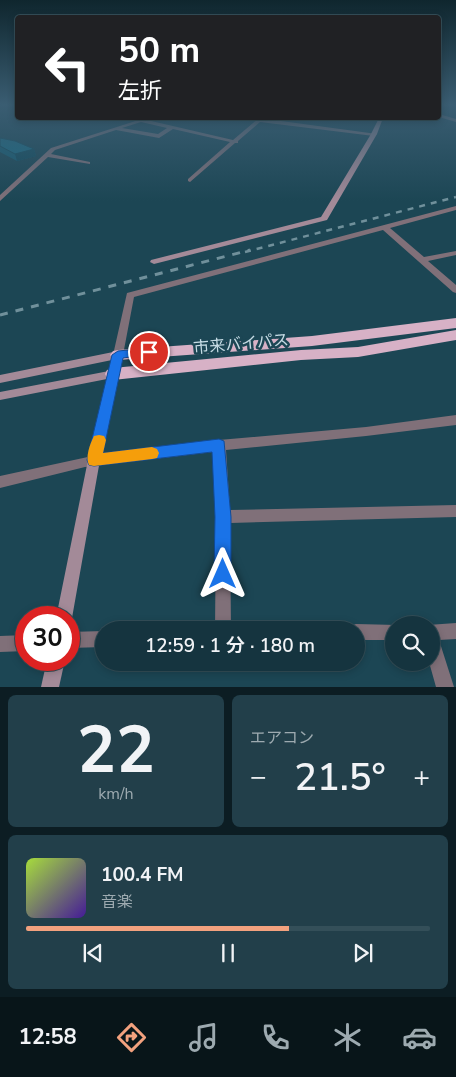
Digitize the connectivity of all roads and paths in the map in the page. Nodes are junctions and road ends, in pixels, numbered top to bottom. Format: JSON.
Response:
{"nodes":[{"id":1,"x":88,"y":137,"type":"edge"},
{"id":2,"x":215,"y":137,"type":"edge"},
{"id":3,"x":241,"y":137,"type":"edge"},
{"id":4,"x":372,"y":137,"type":"edge"},
{"id":5,"x":236,"y":142,"type":"junction"},
{"id":6,"x":46,"y":155,"type":"junction"},
{"id":7,"x":88,"y":163,"type":"dead end"},
{"id":8,"x":190,"y":180,"type":"dead end"},
{"id":9,"x":0,"y":199,"type":"edge"},
{"id":10,"x":456,"y":208,"type":"edge"},
{"id":11,"x":384,"y":228,"type":"junction"},
{"id":12,"x":456,"y":253,"type":"edge"},
{"id":13,"x":422,"y":260,"type":"junction"},
{"id":14,"x":154,"y":262,"type":"dead end"},
{"id":15,"x":456,"y":290,"type":"edge"},
{"id":16,"x":456,"y":323,"type":"edge"},
{"id":17,"x":456,"y":335,"type":"edge"},
{"id":18,"x":118,"y":355,"type":"junction"},
{"id":19,"x":113,"y":374,"type":"junction"},
{"id":20,"x":0,"y":379,"type":"edge"},
{"id":21,"x":0,"y":396,"type":"edge"},
{"id":22,"x":456,"y":420,"type":"edge"},
{"id":23,"x":219,"y":445,"type":"junction"},
{"id":24,"x":94,"y":460,"type":"junction"},
{"id":25,"x":0,"y":482,"type":"edge"},
{"id":26,"x":456,"y":511,"type":"edge"},
{"id":27,"x":223,"y":517,"type":"junction"},
{"id":28,"x":66,"y":606,"type":"edge"},
{"id":29,"x":223,"y":621,"type":"edge"},
{"id":30,"x":456,"y":631,"type":"edge"},
{"id":31,"x":365,"y":632,"type":"edge"},
{"id":32,"x":385,"y":632,"type":"edge"},
{"id":33,"x":440,"y":632,"type":"edge"},
{"id":34,"x":80,"y":639,"type":"edge"},
{"id":35,"x":95,"y":639,"type":"edge"},
{"id":36,"x":15,"y":643,"type":"edge"},
{"id":37,"x":0,"y":644,"type":"edge"},
{"id":38,"x":440,"y":669,"type":"edge"},
{"id":39,"x":54,"y":671,"type":"edge"},
{"id":40,"x":50,"y":687,"type":"edge"},
{"id":41,"x":446,"y":687,"type":"edge"}],
"edges":[{"from":1,"to":6,"type":"street"},
{"from":2,"to":5,"type":"street"},
{"from":3,"to":5,"type":"street"},
{"from":4,"to":14,"type":"street"},
{"from":5,"to":8,"type":"street"},
{"from":6,"to":7,"type":"street"},
{"from":6,"to":9,"type":"street"},
{"from":10,"to":11,"type":"street"},
{"from":11,"to":13,"type":"street"},
{"from":11,"to":18,"type":"street"},
{"from":12,"to":13,"type":"street"},
{"from":13,"to":15,"type":"street"},
{"from":16,"to":18,"type":"highway","name":"市来バイパス"},
{"from":17,"to":19,"type":"highway","name":"市来バイパス"},
{"from":18,"to":19,"type":"street"},
{"from":18,"to":20,"type":"street","name":"市来バイパス"},
{"from":19,"to":21,"type":"street","name":"市来バイパス"},
{"from":19,"to":24,"type":"street"},
{"from":22,"to":23,"type":"street"},
{"from":23,"to":24,"type":"street"},
{"from":23,"to":27,"type":"street"},
{"from":24,"to":25,"type":"street"},
{"from":24,"to":28,"type":"street"},
{"from":26,"to":27,"type":"street"},
{"from":27,"to":29,"type":"street"},
{"from":30,"to":33,"type":"street"},
{"from":31,"to":32,"type":"street"},
{"from":34,"to":35,"type":"street"},
{"from":36,"to":37,"type":"street"},
{"from":38,"to":41,"type":"street"},
{"from":39,"to":40,"type":"street"}]}
